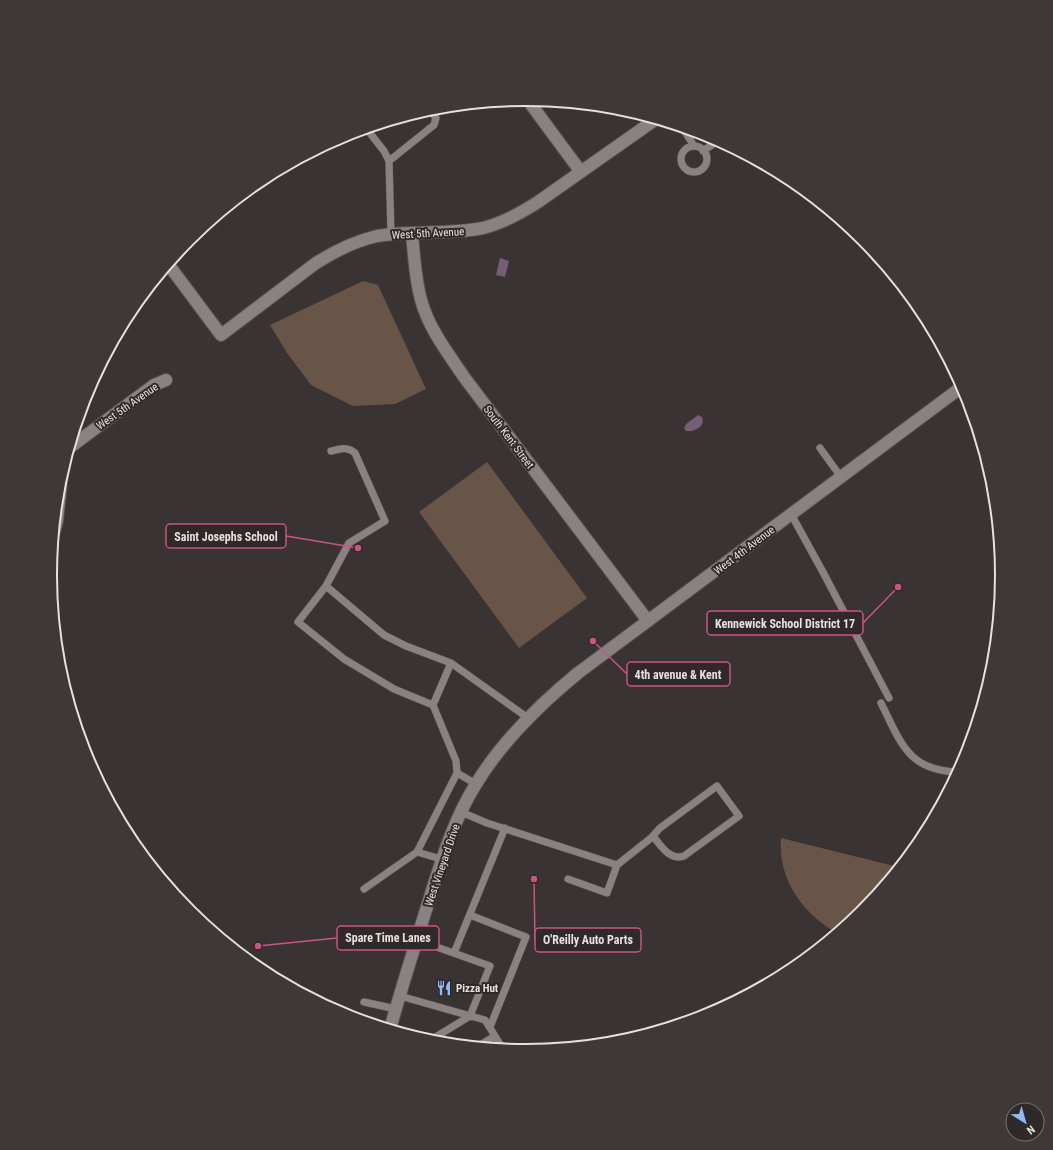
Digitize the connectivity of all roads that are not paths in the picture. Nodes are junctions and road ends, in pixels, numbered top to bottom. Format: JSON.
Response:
{"nodes":[{"id":1,"x":533,"y":106,"type":"edge"},
{"id":2,"x":434,"y":115,"type":"edge"},
{"id":3,"x":652,"y":122,"type":"edge"},
{"id":4,"x":369,"y":132,"type":"edge"},
{"id":5,"x":687,"y":134,"type":"edge"},
{"id":6,"x":713,"y":144,"type":"edge"},
{"id":7,"x":694,"y":146,"type":"junction"},
{"id":8,"x":704,"y":151,"type":"junction"},
{"id":9,"x":389,"y":161,"type":"junction"},
{"id":10,"x":581,"y":172,"type":"junction"},
{"id":11,"x":412,"y":233,"type":"junction"},
{"id":12,"x":391,"y":234,"type":"junction"},
{"id":13,"x":171,"y":268,"type":"edge"},
{"id":14,"x":166,"y":380,"type":"dead end"},
{"id":15,"x":958,"y":390,"type":"edge"},
{"id":16,"x":76,"y":444,"type":"edge"},
{"id":17,"x":820,"y":448,"type":"dead end"},
{"id":18,"x":331,"y":451,"type":"dead end"},
{"id":19,"x":841,"y":477,"type":"junction"},
{"id":20,"x":791,"y":514,"type":"junction"},
{"id":21,"x":326,"y":586,"type":"junction"},
{"id":22,"x":648,"y":621,"type":"junction"},
{"id":23,"x":451,"y":663,"type":"junction"},
{"id":24,"x":889,"y":698,"type":"dead end"},
{"id":25,"x":881,"y":703,"type":"dead end"},
{"id":26,"x":433,"y":705,"type":"junction"},
{"id":27,"x":528,"y":718,"type":"junction"},
{"id":28,"x":953,"y":771,"type":"edge"},
{"id":29,"x":457,"y":772,"type":"junction"},
{"id":30,"x":476,"y":784,"type":"junction"},
{"id":31,"x":461,"y":812,"type":"junction"},
{"id":32,"x":505,"y":828,"type":"junction"},
{"id":33,"x":653,"y":836,"type":"junction"},
{"id":34,"x":417,"y":852,"type":"junction"},
{"id":35,"x":441,"y":859,"type":"junction"},
{"id":36,"x":617,"y":865,"type":"junction"},
{"id":37,"x":568,"y":879,"type":"dead end"},
{"id":38,"x":364,"y":889,"type":"dead end"},
{"id":39,"x":470,"y":915,"type":"junction"},
{"id":40,"x":417,"y":940,"type":"junction"},
{"id":41,"x":454,"y":953,"type":"junction"},
{"id":42,"x":400,"y":996,"type":"junction"},
{"id":43,"x":364,"y":1002,"type":"dead end"},
{"id":44,"x":396,"y":1009,"type":"junction"},
{"id":45,"x":470,"y":1016,"type":"junction"},
{"id":46,"x":391,"y":1025,"type":"edge"},
{"id":47,"x":490,"y":1027,"type":"junction"},
{"id":48,"x":438,"y":1036,"type":"edge"},
{"id":49,"x":495,"y":1036,"type":"junction"},
{"id":50,"x":485,"y":1042,"type":"edge"},
{"id":51,"x":499,"y":1043,"type":"edge"}],
"edges":[{"from":1,"to":10,"type":"street"},
{"from":2,"to":9,"type":"lane"},
{"from":3,"to":10,"type":"street","name":"West 5th Avenue"},
{"from":4,"to":9,"type":"lane"},
{"from":5,"to":7,"type":"lane"},
{"from":6,"to":8,"type":"lane"},
{"from":7,"to":8,"type":"lane"},
{"from":7,"to":8,"type":"lane"},
{"from":9,"to":12,"type":"lane"},
{"from":10,"to":11,"type":"street","name":"West 5th Avenue"},
{"from":11,"to":12,"type":"street","name":"West 5th Avenue"},
{"from":11,"to":22,"type":"street","name":"South Kent Street"},
{"from":12,"to":13,"type":"street","name":"West 5th Avenue"},
{"from":14,"to":16,"type":"street","name":"West 5th Avenue"},
{"from":15,"to":19,"type":"street","name":"West 4th Avenue"},
{"from":17,"to":19,"type":"lane"},
{"from":18,"to":21,"type":"lane"},
{"from":19,"to":20,"type":"street","name":"West 4th Avenue"},
{"from":20,"to":22,"type":"street","name":"West 4th Avenue"},
{"from":20,"to":24,"type":"lane"},
{"from":21,"to":23,"type":"lane"},
{"from":21,"to":26,"type":"lane"},
{"from":22,"to":27,"type":"street","name":"West 4th Avenue"},
{"from":23,"to":26,"type":"lane"},
{"from":23,"to":27,"type":"lane"},
{"from":25,"to":28,"type":"lane"},
{"from":26,"to":29,"type":"lane"},
{"from":27,"to":30,"type":"street","name":"West Vineyard Drive"},
{"from":29,"to":30,"type":"lane"},
{"from":29,"to":34,"type":"lane"},
{"from":30,"to":31,"type":"street","name":"West Vineyard Drive"},
{"from":31,"to":32,"type":"lane"},
{"from":31,"to":35,"type":"street","name":"West Vineyard Drive"},
{"from":32,"to":36,"type":"lane"},
{"from":32,"to":39,"type":"lane"},
{"from":33,"to":33,"type":"lane"},
{"from":33,"to":36,"type":"lane"},
{"from":34,"to":35,"type":"lane"},
{"from":34,"to":38,"type":"lane"},
{"from":35,"to":40,"type":"street","name":"West Vineyard Drive"},
{"from":36,"to":37,"type":"lane"},
{"from":39,"to":41,"type":"lane"},
{"from":39,"to":47,"type":"lane"},
{"from":40,"to":41,"type":"lane"},
{"from":40,"to":42,"type":"street","name":"West Vineyard Drive"},
{"from":41,"to":45,"type":"lane"},
{"from":42,"to":44,"type":"street","name":"West Vineyard Drive"},
{"from":42,"to":45,"type":"lane"},
{"from":43,"to":44,"type":"lane"},
{"from":44,"to":46,"type":"street","name":"West Vineyard Drive"},
{"from":45,"to":47,"type":"lane"},
{"from":45,"to":48,"type":"lane"},
{"from":47,"to":49,"type":"lane"},
{"from":49,"to":50,"type":"lane"},
{"from":49,"to":51,"type":"lane"}]}
